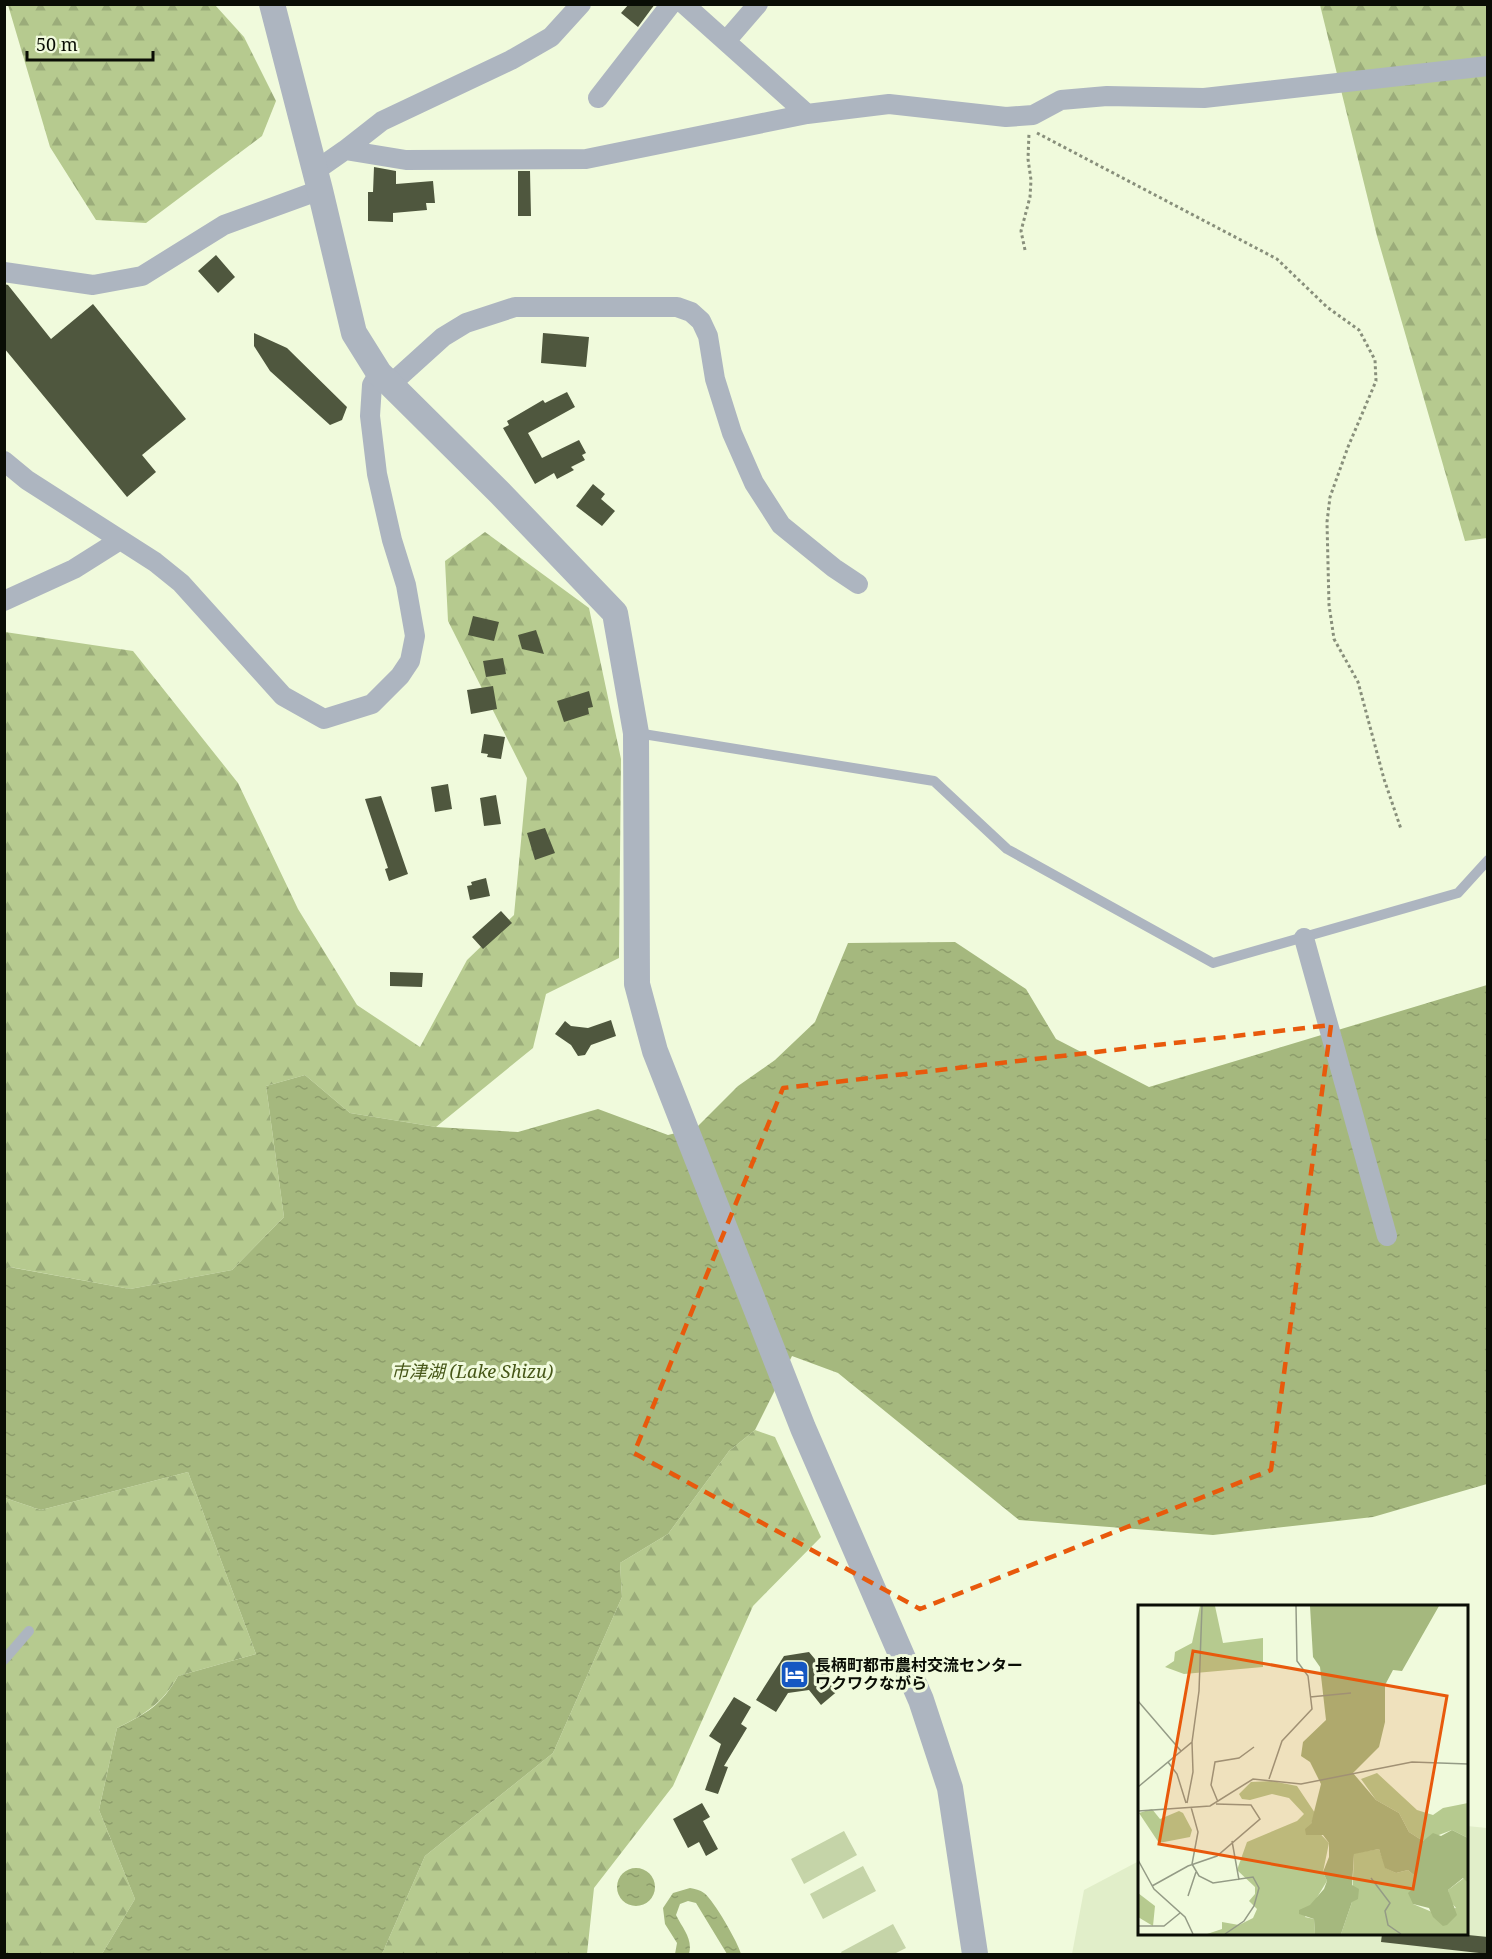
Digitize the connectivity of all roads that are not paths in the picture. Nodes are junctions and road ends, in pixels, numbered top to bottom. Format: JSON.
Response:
{"nodes":[{"id":1,"x":272,"y":4,"type":"edge"},
{"id":2,"x":581,"y":4,"type":"edge"},
{"id":3,"x":671,"y":4,"type":"edge"},
{"id":4,"x":684,"y":4,"type":"edge"},
{"id":5,"x":758,"y":4,"type":"edge"},
{"id":6,"x":726,"y":40,"type":"junction"},
{"id":7,"x":1488,"y":66,"type":"edge"},
{"id":8,"x":598,"y":98,"type":"dead end"},
{"id":9,"x":807,"y":114,"type":"junction"},
{"id":10,"x":345,"y":150,"type":"junction"},
{"id":11,"x":317,"y":181,"type":"junction"},
{"id":12,"x":4,"y":272,"type":"edge"},
{"id":13,"x":385,"y":379,"type":"junction"},
{"id":14,"x":4,"y":461,"type":"edge"},
{"id":15,"x":120,"y":540,"type":"junction"},
{"id":16,"x":858,"y":584,"type":"dead end"},
{"id":17,"x":4,"y":601,"type":"edge"},
{"id":18,"x":636,"y":734,"type":"junction"},
{"id":19,"x":1488,"y":860,"type":"edge"},
{"id":20,"x":1307,"y":948,"type":"junction"},
{"id":21,"x":1387,"y":1236,"type":"dead end"},
{"id":22,"x":29,"y":1631,"type":"dead end"},
{"id":23,"x":4,"y":1660,"type":"edge"},
{"id":24,"x":975,"y":1954,"type":"edge"}],
"edges":[{"from":1,"to":11,"type":"street"},
{"from":2,"to":10,"type":"street"},
{"from":3,"to":8,"type":"street"},
{"from":4,"to":6,"type":"street"},
{"from":5,"to":6,"type":"street"},
{"from":6,"to":9,"type":"street"},
{"from":7,"to":9,"type":"street"},
{"from":9,"to":10,"type":"street"},
{"from":10,"to":11,"type":"street"},
{"from":11,"to":12,"type":"street"},
{"from":11,"to":13,"type":"street"},
{"from":13,"to":15,"type":"street"},
{"from":13,"to":16,"type":"street"},
{"from":13,"to":18,"type":"street"},
{"from":14,"to":15,"type":"street"},
{"from":15,"to":17,"type":"street"},
{"from":18,"to":20,"type":"lane"},
{"from":18,"to":24,"type":"street"},
{"from":19,"to":20,"type":"lane"},
{"from":20,"to":21,"type":"street"},
{"from":22,"to":23,"type":"lane"}]}
